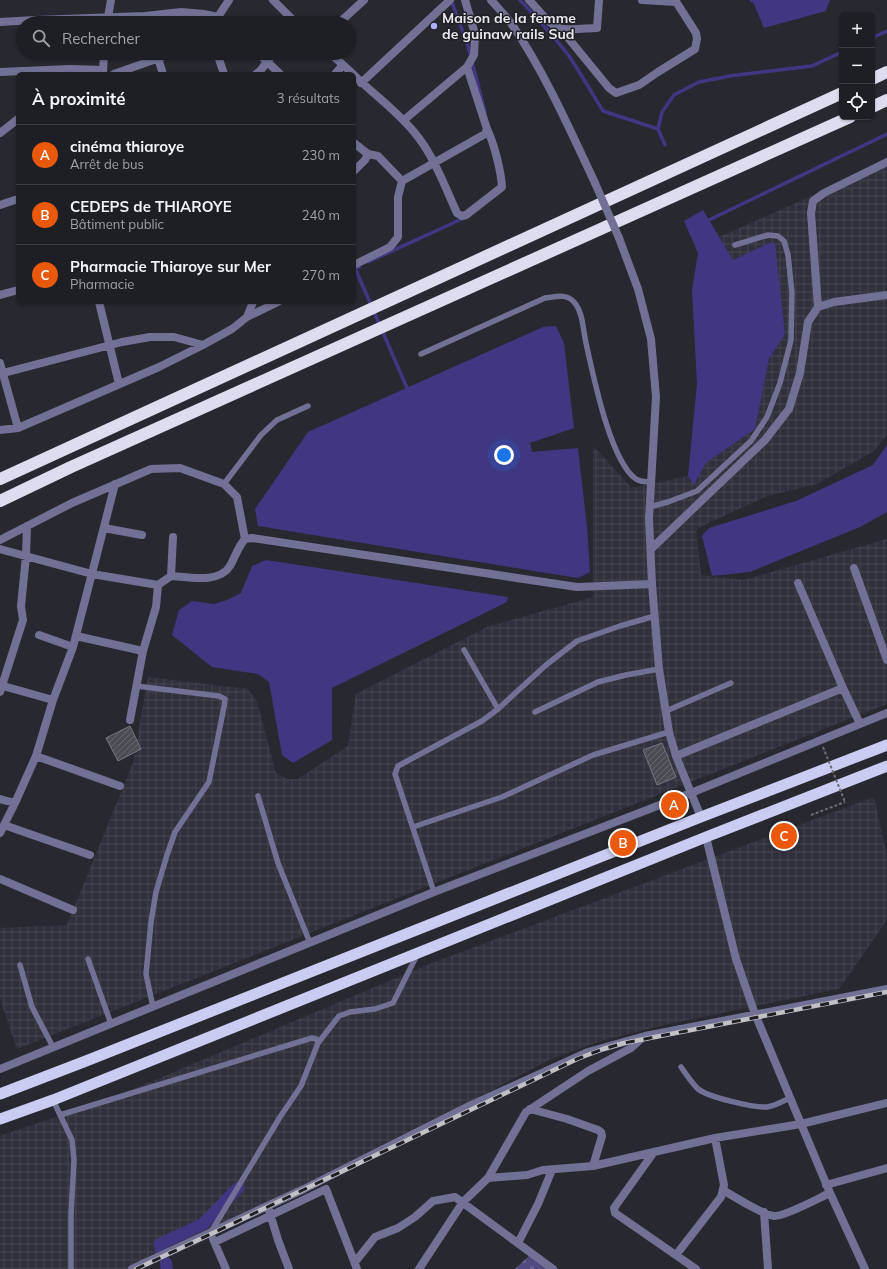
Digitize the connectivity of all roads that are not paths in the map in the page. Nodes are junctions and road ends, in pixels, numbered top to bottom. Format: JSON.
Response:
{"nodes":[{"id":1,"x":111,"y":0,"type":"edge"},
{"id":2,"x":229,"y":0,"type":"edge"},
{"id":3,"x":364,"y":0,"type":"edge"},
{"id":4,"x":450,"y":0,"type":"edge"},
{"id":5,"x":465,"y":0,"type":"edge"},
{"id":6,"x":491,"y":0,"type":"edge"},
{"id":7,"x":529,"y":0,"type":"edge"},
{"id":8,"x":599,"y":0,"type":"edge"},
{"id":9,"x":642,"y":0,"type":"edge"},
{"id":10,"x":276,"y":1,"type":"edge"},
{"id":11,"x":676,"y":1,"type":"edge"},
{"id":12,"x":109,"y":16,"type":"edge"},
{"id":13,"x":145,"y":16,"type":"edge"},
{"id":14,"x":208,"y":16,"type":"edge"},
{"id":15,"x":221,"y":16,"type":"edge"},
{"id":16,"x":290,"y":16,"type":"edge"},
{"id":17,"x":347,"y":16,"type":"edge"},
{"id":18,"x":16,"y":21,"type":"edge"},
{"id":19,"x":0,"y":22,"type":"edge"},
{"id":20,"x":560,"y":28,"type":"junction"},
{"id":21,"x":104,"y":60,"type":"edge"},
{"id":22,"x":152,"y":60,"type":"edge"},
{"id":23,"x":158,"y":60,"type":"edge"},
{"id":24,"x":219,"y":60,"type":"edge"},
{"id":25,"x":338,"y":60,"type":"edge"},
{"id":26,"x":267,"y":62,"type":"joint"},
{"id":27,"x":343,"y":65,"type":"junction"},
{"id":28,"x":467,"y":67,"type":"junction"},
{"id":29,"x":0,"y":72,"type":"edge"},
{"id":30,"x":103,"y":72,"type":"edge"},
{"id":31,"x":120,"y":72,"type":"edge"},
{"id":32,"x":162,"y":72,"type":"edge"},
{"id":33,"x":223,"y":72,"type":"edge"},
{"id":34,"x":259,"y":72,"type":"edge"},
{"id":35,"x":278,"y":72,"type":"edge"},
{"id":36,"x":337,"y":72,"type":"edge"},
{"id":37,"x":350,"y":72,"type":"edge"},
{"id":38,"x":887,"y":72,"type":"edge"},
{"id":39,"x":356,"y":78,"type":"edge"},
{"id":40,"x":875,"y":78,"type":"edge"},
{"id":41,"x":362,"y":83,"type":"junction"},
{"id":42,"x":839,"y":94,"type":"edge"},
{"id":43,"x":887,"y":100,"type":"edge"},
{"id":44,"x":875,"y":106,"type":"edge"},
{"id":45,"x":404,"y":120,"type":"junction"},
{"id":46,"x":843,"y":120,"type":"edge"},
{"id":47,"x":16,"y":121,"type":"edge"},
{"id":48,"x":487,"y":129,"type":"junction"},
{"id":49,"x":0,"y":133,"type":"edge"},
{"id":50,"x":356,"y":144,"type":"edge"},
{"id":51,"x":368,"y":154,"type":"junction"},
{"id":52,"x":887,"y":162,"type":"edge"},
{"id":53,"x":434,"y":164,"type":"junction"},
{"id":54,"x":356,"y":169,"type":"edge"},
{"id":55,"x":402,"y":181,"type":"junction"},
{"id":56,"x":16,"y":200,"type":"edge"},
{"id":57,"x":0,"y":205,"type":"edge"},
{"id":58,"x":736,"y":245,"type":"dead end"},
{"id":59,"x":356,"y":264,"type":"edge"},
{"id":60,"x":16,"y":291,"type":"edge"},
{"id":61,"x":0,"y":295,"type":"edge"},
{"id":62,"x":887,"y":295,"type":"edge"},
{"id":63,"x":99,"y":304,"type":"edge"},
{"id":64,"x":252,"y":304,"type":"edge"},
{"id":65,"x":274,"y":304,"type":"edge"},
{"id":66,"x":818,"y":307,"type":"junction"},
{"id":67,"x":248,"y":317,"type":"junction"},
{"id":68,"x":109,"y":345,"type":"junction"},
{"id":69,"x":203,"y":345,"type":"junction"},
{"id":70,"x":421,"y":354,"type":"dead end"},
{"id":71,"x":0,"y":363,"type":"edge"},
{"id":72,"x":1,"y":374,"type":"edge"},
{"id":73,"x":119,"y":384,"type":"junction"},
{"id":74,"x":308,"y":406,"type":"dead end"},
{"id":75,"x":18,"y":428,"type":"junction"},
{"id":76,"x":0,"y":430,"type":"edge"},
{"id":77,"x":0,"y":478,"type":"edge"},
{"id":78,"x":651,"y":482,"type":"junction"},
{"id":79,"x":115,"y":484,"type":"junction"},
{"id":80,"x":224,"y":484,"type":"junction"},
{"id":81,"x":0,"y":501,"type":"edge"},
{"id":82,"x":649,"y":507,"type":"junction"},
{"id":83,"x":27,"y":526,"type":"junction"},
{"id":84,"x":104,"y":528,"type":"junction"},
{"id":85,"x":142,"y":535,"type":"dead end"},
{"id":86,"x":172,"y":537,"type":"dead end"},
{"id":87,"x":245,"y":539,"type":"junction"},
{"id":88,"x":0,"y":540,"type":"edge"},
{"id":89,"x":0,"y":548,"type":"edge"},
{"id":90,"x":651,"y":549,"type":"junction"},
{"id":91,"x":26,"y":556,"type":"junction"},
{"id":92,"x":854,"y":568,"type":"dead end"},
{"id":93,"x":92,"y":574,"type":"junction"},
{"id":94,"x":171,"y":576,"type":"junction"},
{"id":95,"x":798,"y":583,"type":"dead end"},
{"id":96,"x":652,"y":584,"type":"junction"},
{"id":97,"x":158,"y":585,"type":"junction"},
{"id":98,"x":655,"y":616,"type":"junction"},
{"id":99,"x":39,"y":635,"type":"dead end"},
{"id":100,"x":76,"y":636,"type":"junction"},
{"id":101,"x":73,"y":647,"type":"junction"},
{"id":102,"x":464,"y":650,"type":"dead end"},
{"id":103,"x":143,"y":651,"type":"junction"},
{"id":104,"x":887,"y":660,"type":"edge"},
{"id":105,"x":659,"y":669,"type":"junction"},
{"id":106,"x":731,"y":682,"type":"dead end"},
{"id":107,"x":136,"y":686,"type":"junction"},
{"id":108,"x":1,"y":687,"type":"edge"},
{"id":109,"x":843,"y":688,"type":"junction"},
{"id":110,"x":53,"y":700,"type":"junction"},
{"id":111,"x":498,"y":709,"type":"junction"},
{"id":112,"x":666,"y":711,"type":"junction"},
{"id":113,"x":535,"y":712,"type":"dead end"},
{"id":114,"x":887,"y":713,"type":"edge"},
{"id":115,"x":130,"y":720,"type":"dead end"},
{"id":116,"x":860,"y":724,"type":"junction"},
{"id":117,"x":669,"y":732,"type":"junction"},
{"id":118,"x":887,"y":745,"type":"edge"},
{"id":119,"x":36,"y":756,"type":"junction"},
{"id":120,"x":676,"y":756,"type":"junction"},
{"id":121,"x":887,"y":766,"type":"edge"},
{"id":122,"x":120,"y":786,"type":"dead end"},
{"id":123,"x":691,"y":793,"type":"junction"},
{"id":124,"x":258,"y":796,"type":"dead end"},
{"id":125,"x":0,"y":799,"type":"edge"},
{"id":126,"x":15,"y":803,"type":"junction"},
{"id":127,"x":701,"y":817,"type":"junction"},
{"id":128,"x":4,"y":825,"type":"junction"},
{"id":129,"x":413,"y":827,"type":"junction"},
{"id":130,"x":0,"y":833,"type":"edge"},
{"id":131,"x":706,"y":837,"type":"junction"},
{"id":132,"x":90,"y":855,"type":"dead end"},
{"id":133,"x":0,"y":879,"type":"edge"},
{"id":134,"x":434,"y":892,"type":"junction"},
{"id":135,"x":73,"y":910,"type":"dead end"},
{"id":136,"x":310,"y":943,"type":"junction"},
{"id":137,"x":418,"y":953,"type":"junction"},
{"id":138,"x":88,"y":959,"type":"dead end"},
{"id":139,"x":20,"y":966,"type":"dead end"},
{"id":140,"x":887,"y":989,"type":"edge"},
{"id":141,"x":153,"y":1007,"type":"junction"},
{"id":142,"x":755,"y":1014,"type":"junction"},
{"id":143,"x":111,"y":1024,"type":"junction"},
{"id":144,"x":645,"y":1036,"type":"junction"},
{"id":145,"x":318,"y":1043,"type":"junction"},
{"id":146,"x":53,"y":1047,"type":"junction"},
{"id":147,"x":681,"y":1067,"type":"dead end"},
{"id":148,"x":0,"y":1069,"type":"edge"},
{"id":149,"x":0,"y":1094,"type":"edge"},
{"id":150,"x":790,"y":1098,"type":"junction"},
{"id":151,"x":53,"y":1100,"type":"junction"},
{"id":152,"x":887,"y":1104,"type":"edge"},
{"id":153,"x":530,"y":1109,"type":"junction"},
{"id":154,"x":60,"y":1114,"type":"junction"},
{"id":155,"x":0,"y":1120,"type":"edge"},
{"id":156,"x":801,"y":1124,"type":"junction"},
{"id":157,"x":715,"y":1138,"type":"junction"},
{"id":158,"x":654,"y":1152,"type":"junction"},
{"id":159,"x":593,"y":1166,"type":"junction"},
{"id":160,"x":887,"y":1168,"type":"edge"},
{"id":161,"x":552,"y":1170,"type":"junction"},
{"id":162,"x":488,"y":1178,"type":"junction"},
{"id":163,"x":826,"y":1185,"type":"junction"},
{"id":164,"x":723,"y":1190,"type":"junction"},
{"id":165,"x":830,"y":1194,"type":"junction"},
{"id":166,"x":463,"y":1202,"type":"junction"},
{"id":167,"x":267,"y":1206,"type":"junction"},
{"id":168,"x":764,"y":1212,"type":"junction"},
{"id":169,"x":211,"y":1232,"type":"junction"},
{"id":170,"x":215,"y":1242,"type":"junction"},
{"id":171,"x":518,"y":1243,"type":"junction"},
{"id":172,"x":676,"y":1255,"type":"junction"},
{"id":173,"x":356,"y":1266,"type":"edge"},
{"id":174,"x":71,"y":1269,"type":"edge"},
{"id":175,"x":132,"y":1269,"type":"edge"},
{"id":176,"x":226,"y":1269,"type":"edge"},
{"id":177,"x":289,"y":1269,"type":"edge"},
{"id":178,"x":419,"y":1269,"type":"edge"},
{"id":179,"x":553,"y":1269,"type":"edge"},
{"id":180,"x":696,"y":1269,"type":"edge"},
{"id":181,"x":768,"y":1269,"type":"edge"},
{"id":182,"x":865,"y":1269,"type":"edge"}],
"edges":[{"from":1,"to":12,"type":"street"},
{"from":2,"to":15,"type":"street"},
{"from":3,"to":17,"type":"street"},
{"from":4,"to":41,"type":"street"},
{"from":5,"to":28,"type":"street"},
{"from":6,"to":78,"type":"street","bridge":true},
{"from":7,"to":20,"type":"street"},
{"from":8,"to":20,"type":"street"},
{"from":9,"to":11,"type":"street"},
{"from":10,"to":16,"type":"street"},
{"from":11,"to":20,"type":"street"},
{"from":13,"to":14,"type":"street"},
{"from":18,"to":19,"type":"street"},
{"from":21,"to":30,"type":"street"},
{"from":22,"to":31,"type":"street"},
{"from":23,"to":32,"type":"street"},
{"from":24,"to":33,"type":"street"},
{"from":25,"to":27,"type":"street"},
{"from":26,"to":34,"type":"street"},
{"from":26,"to":35,"type":"street"},
{"from":27,"to":36,"type":"street"},
{"from":27,"to":37,"type":"street"},
{"from":28,"to":45,"type":"street"},
{"from":28,"to":48,"type":"street"},
{"from":29,"to":30,"type":"street"},
{"from":38,"to":40,"type":"highway"},
{"from":39,"to":41,"type":"street"},
{"from":41,"to":45,"type":"street"},
{"from":42,"to":77,"type":"highway"},
{"from":43,"to":44,"type":"highway"},
{"from":45,"to":53,"type":"street"},
{"from":46,"to":81,"type":"highway"},
{"from":47,"to":49,"type":"street"},
{"from":48,"to":53,"type":"street"},
{"from":48,"to":53,"type":"street"},
{"from":50,"to":51,"type":"street"},
{"from":51,"to":54,"type":"street"},
{"from":51,"to":55,"type":"street"},
{"from":52,"to":66,"type":"street"},
{"from":53,"to":55,"type":"street"},
{"from":55,"to":59,"type":"street"},
{"from":56,"to":57,"type":"street"},
{"from":58,"to":82,"type":"lane"},
{"from":60,"to":61,"type":"street"},
{"from":62,"to":66,"type":"street"},
{"from":63,"to":68,"type":"street"},
{"from":64,"to":67,"type":"street"},
{"from":65,"to":67,"type":"street"},
{"from":66,"to":90,"type":"street"},
{"from":67,"to":69,"type":"street"},
{"from":68,"to":69,"type":"street"},
{"from":68,"to":72,"type":"street"},
{"from":68,"to":73,"type":"street"},
{"from":69,"to":73,"type":"street"},
{"from":70,"to":78,"type":"lane"},
{"from":71,"to":72,"type":"street"},
{"from":72,"to":75,"type":"street"},
{"from":73,"to":75,"type":"street"},
{"from":74,"to":80,"type":"lane"},
{"from":75,"to":76,"type":"street"},
{"from":78,"to":82,"type":"street"},
{"from":79,"to":80,"type":"street"},
{"from":79,"to":83,"type":"street"},
{"from":79,"to":84,"type":"street"},
{"from":80,"to":87,"type":"street"},
{"from":82,"to":90,"type":"street"},
{"from":83,"to":88,"type":"street"},
{"from":83,"to":91,"type":"street"},
{"from":84,"to":85,"type":"street"},
{"from":84,"to":93,"type":"street"},
{"from":86,"to":94,"type":"street"},
{"from":87,"to":94,"type":"street"},
{"from":87,"to":96,"type":"street"},
{"from":89,"to":91,"type":"street"},
{"from":90,"to":96,"type":"street"},
{"from":91,"to":93,"type":"street"},
{"from":91,"to":108,"type":"street"},
{"from":92,"to":104,"type":"street"},
{"from":93,"to":97,"type":"street"},
{"from":93,"to":100,"type":"street"},
{"from":94,"to":97,"type":"street"},
{"from":95,"to":109,"type":"street"},
{"from":96,"to":98,"type":"street"},
{"from":97,"to":103,"type":"street"},
{"from":98,"to":105,"type":"street"},
{"from":98,"to":111,"type":"lane"},
{"from":99,"to":101,"type":"street"},
{"from":100,"to":101,"type":"street"},
{"from":100,"to":103,"type":"street"},
{"from":101,"to":110,"type":"street"},
{"from":102,"to":111,"type":"lane"},
{"from":103,"to":107,"type":"street"},
{"from":105,"to":112,"type":"street"},
{"from":105,"to":113,"type":"lane"},
{"from":106,"to":112,"type":"lane"},
{"from":107,"to":115,"type":"street"},
{"from":107,"to":141,"type":"lane"},
{"from":108,"to":110,"type":"street"},
{"from":109,"to":116,"type":"street"},
{"from":109,"to":120,"type":"street"},
{"from":110,"to":119,"type":"street"},
{"from":111,"to":129,"type":"lane"},
{"from":112,"to":117,"type":"street"},
{"from":114,"to":116,"type":"street"},
{"from":116,"to":123,"type":"street"},
{"from":117,"to":120,"type":"street"},
{"from":117,"to":129,"type":"lane"},
{"from":118,"to":127,"type":"highway"},
{"from":119,"to":122,"type":"street"},
{"from":119,"to":126,"type":"street"},
{"from":120,"to":123,"type":"street"},
{"from":121,"to":131,"type":"highway"},
{"from":123,"to":127,"type":"street"},
{"from":123,"to":134,"type":"street"},
{"from":124,"to":136,"type":"lane"},
{"from":125,"to":126,"type":"street"},
{"from":126,"to":128,"type":"street"},
{"from":127,"to":149,"type":"highway"},
{"from":128,"to":130,"type":"street"},
{"from":128,"to":132,"type":"street"},
{"from":129,"to":134,"type":"lane"},
{"from":131,"to":137,"type":"highway"},
{"from":131,"to":142,"type":"street"},
{"from":133,"to":135,"type":"street"},
{"from":134,"to":136,"type":"street"},
{"from":136,"to":141,"type":"street"},
{"from":137,"to":145,"type":"lane"},
{"from":137,"to":151,"type":"highway"},
{"from":138,"to":143,"type":"lane"},
{"from":139,"to":146,"type":"lane"},
{"from":140,"to":142,"type":"street"},
{"from":141,"to":143,"type":"street"},
{"from":142,"to":144,"type":"street"},
{"from":142,"to":150,"type":"street"},
{"from":143,"to":146,"type":"street"},
{"from":144,"to":153,"type":"street"},
{"from":144,"to":167,"type":"street"},
{"from":145,"to":154,"type":"lane"},
{"from":145,"to":169,"type":"lane"},
{"from":146,"to":148,"type":"street"},
{"from":147,"to":150,"type":"lane"},
{"from":150,"to":156,"type":"street"},
{"from":151,"to":154,"type":"lane"},
{"from":151,"to":155,"type":"highway"},
{"from":152,"to":156,"type":"street"},
{"from":153,"to":159,"type":"street"},
{"from":153,"to":162,"type":"street"},
{"from":154,"to":174,"type":"lane"},
{"from":156,"to":157,"type":"street"},
{"from":156,"to":163,"type":"street"},
{"from":157,"to":158,"type":"street"},
{"from":157,"to":164,"type":"street"},
{"from":158,"to":159,"type":"street"},
{"from":158,"to":172,"type":"street"},
{"from":159,"to":161,"type":"street"},
{"from":160,"to":163,"type":"street"},
{"from":161,"to":162,"type":"street"},
{"from":161,"to":171,"type":"street"},
{"from":162,"to":166,"type":"street"},
{"from":163,"to":165,"type":"street"},
{"from":164,"to":168,"type":"street"},
{"from":164,"to":172,"type":"street"},
{"from":165,"to":168,"type":"street"},
{"from":165,"to":182,"type":"street"},
{"from":166,"to":171,"type":"street"},
{"from":166,"to":173,"type":"street"},
{"from":166,"to":178,"type":"street"},
{"from":167,"to":169,"type":"street"},
{"from":167,"to":177,"type":"street"},
{"from":168,"to":181,"type":"street"},
{"from":169,"to":170,"type":"street"},
{"from":169,"to":175,"type":"street"},
{"from":170,"to":173,"type":"street"},
{"from":170,"to":176,"type":"street"},
{"from":171,"to":179,"type":"street"},
{"from":172,"to":180,"type":"street"}]}
